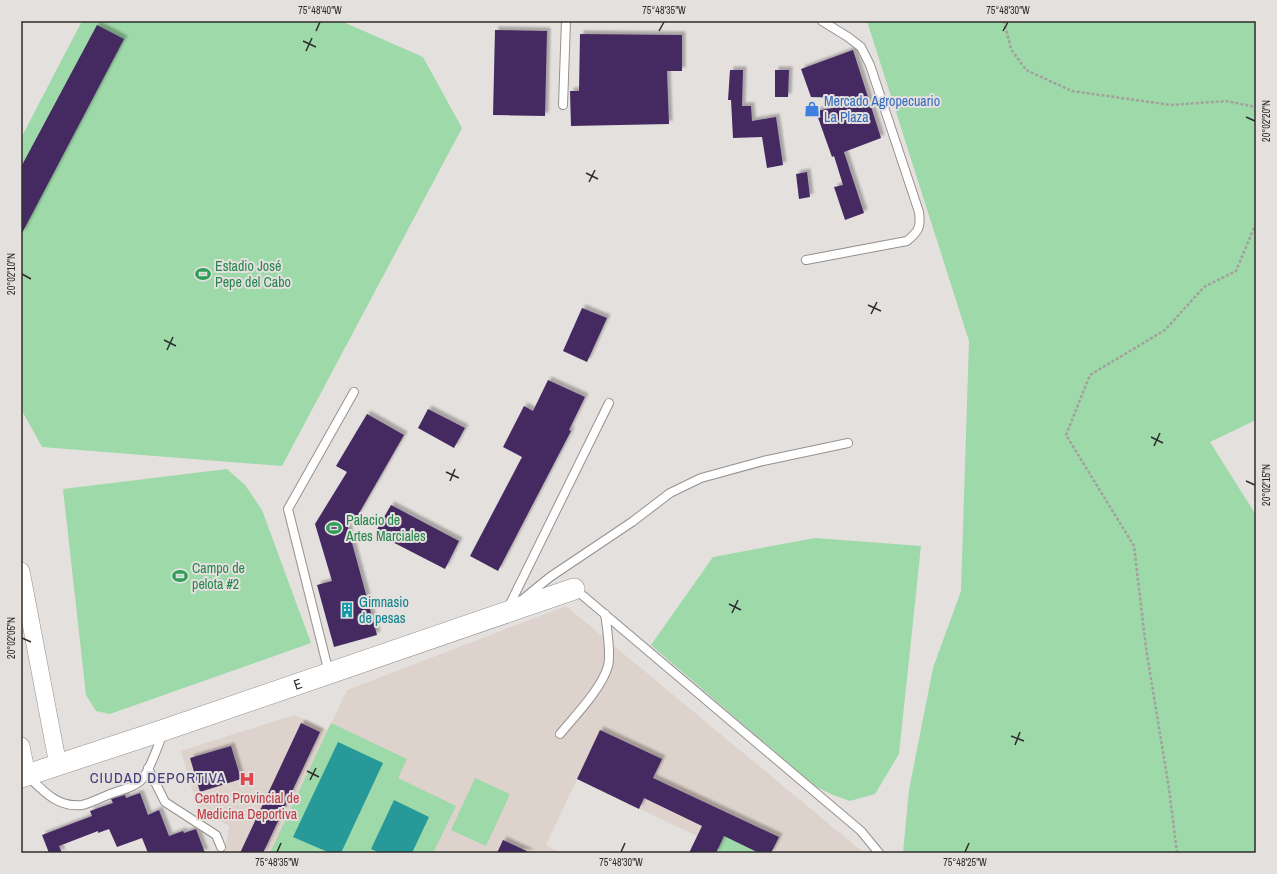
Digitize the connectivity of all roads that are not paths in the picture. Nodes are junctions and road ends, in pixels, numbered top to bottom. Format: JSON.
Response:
{"nodes":[{"id":1,"x":566,"y":21,"type":"edge"},
{"id":2,"x":822,"y":21,"type":"edge"},
{"id":3,"x":563,"y":105,"type":"dead end"},
{"id":4,"x":806,"y":260,"type":"dead end"},
{"id":5,"x":354,"y":392,"type":"dead end"},
{"id":6,"x":609,"y":403,"type":"dead end"},
{"id":7,"x":848,"y":443,"type":"dead end"},
{"id":8,"x":21,"y":571,"type":"edge"},
{"id":9,"x":574,"y":589,"type":"joint"},
{"id":10,"x":506,"y":612,"type":"junction"},
{"id":11,"x":605,"y":614,"type":"junction"},
{"id":12,"x":329,"y":673,"type":"junction"},
{"id":13,"x":164,"y":730,"type":"junction"},
{"id":14,"x":560,"y":734,"type":"dead end"},
{"id":15,"x":21,"y":746,"type":"edge"},
{"id":16,"x":58,"y":765,"type":"junction"},
{"id":17,"x":148,"y":768,"type":"junction"},
{"id":18,"x":24,"y":776,"type":"edge"},
{"id":19,"x":221,"y":847,"type":"dead end"},
{"id":20,"x":878,"y":853,"type":"edge"}],
"edges":[{"from":1,"to":3,"type":"lane"},
{"from":2,"to":4,"type":"lane"},
{"from":5,"to":12,"type":"lane"},
{"from":6,"to":10,"type":"lane"},
{"from":7,"to":10,"type":"lane"},
{"from":8,"to":16,"type":"street"},
{"from":9,"to":10,"type":"street","name":"E"},
{"from":9,"to":11,"type":"lane"},
{"from":10,"to":12,"type":"street","name":"E"},
{"from":11,"to":14,"type":"lane"},
{"from":11,"to":20,"type":"lane"},
{"from":12,"to":13,"type":"street","name":"E"},
{"from":13,"to":16,"type":"street","name":"E"},
{"from":13,"to":17,"type":"lane"},
{"from":15,"to":18,"type":"street"},
{"from":16,"to":18,"type":"street","name":"E"},
{"from":17,"to":18,"type":"lane"},
{"from":17,"to":19,"type":"lane"}]}
